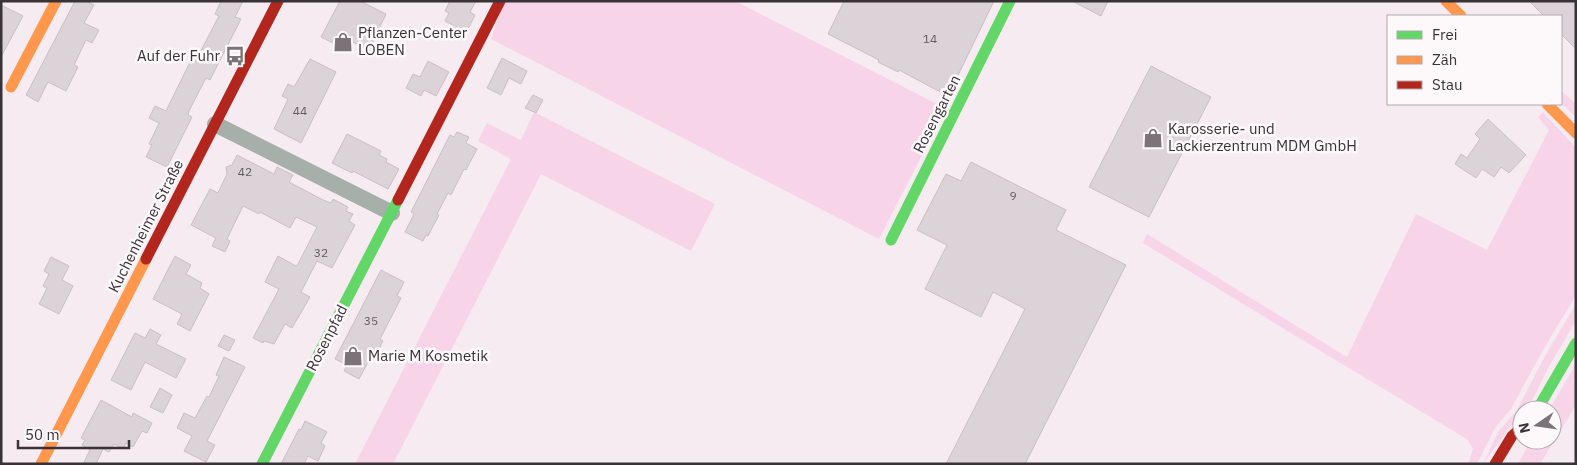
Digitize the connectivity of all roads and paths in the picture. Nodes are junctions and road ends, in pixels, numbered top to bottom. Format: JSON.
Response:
{"nodes":[{"id":1,"x":56,"y":1,"type":"edge"},
{"id":2,"x":278,"y":1,"type":"edge"},
{"id":3,"x":500,"y":1,"type":"edge"},
{"id":4,"x":1010,"y":1,"type":"edge"},
{"id":5,"x":1446,"y":1,"type":"edge"},
{"id":6,"x":1460,"y":15,"type":"edge"},
{"id":7,"x":11,"y":87,"type":"dead end"},
{"id":8,"x":1548,"y":105,"type":"edge"},
{"id":9,"x":215,"y":124,"type":"junction"},
{"id":10,"x":1576,"y":133,"type":"edge"},
{"id":11,"x":392,"y":213,"type":"junction"},
{"id":12,"x":891,"y":240,"type":"dead end"},
{"id":13,"x":1576,"y":343,"type":"edge"},
{"id":14,"x":1543,"y":400,"type":"edge"},
{"id":15,"x":1512,"y":436,"type":"edge"},
{"id":16,"x":1516,"y":450,"type":"edge"},
{"id":17,"x":1513,"y":456,"type":"dead end"},
{"id":18,"x":41,"y":464,"type":"edge"},
{"id":19,"x":262,"y":464,"type":"edge"},
{"id":20,"x":1495,"y":464,"type":"edge"}],
"edges":[{"from":1,"to":7,"type":"street"},
{"from":2,"to":9,"type":"street","name":"Kuchenheimer Straße"},
{"from":3,"to":11,"type":"street","name":"Rosenpfad"},
{"from":4,"to":12,"type":"street","name":"Rosengarten"},
{"from":5,"to":6,"type":"street"},
{"from":8,"to":10,"type":"street"},
{"from":9,"to":11,"type":"street"},
{"from":9,"to":18,"type":"street","name":"Kuchenheimer Straße"},
{"from":11,"to":19,"type":"street","name":"Rosenpfad"},
{"from":13,"to":14,"type":"street"},
{"from":15,"to":20,"type":"street"},
{"from":16,"to":17,"type":"street"}]}
